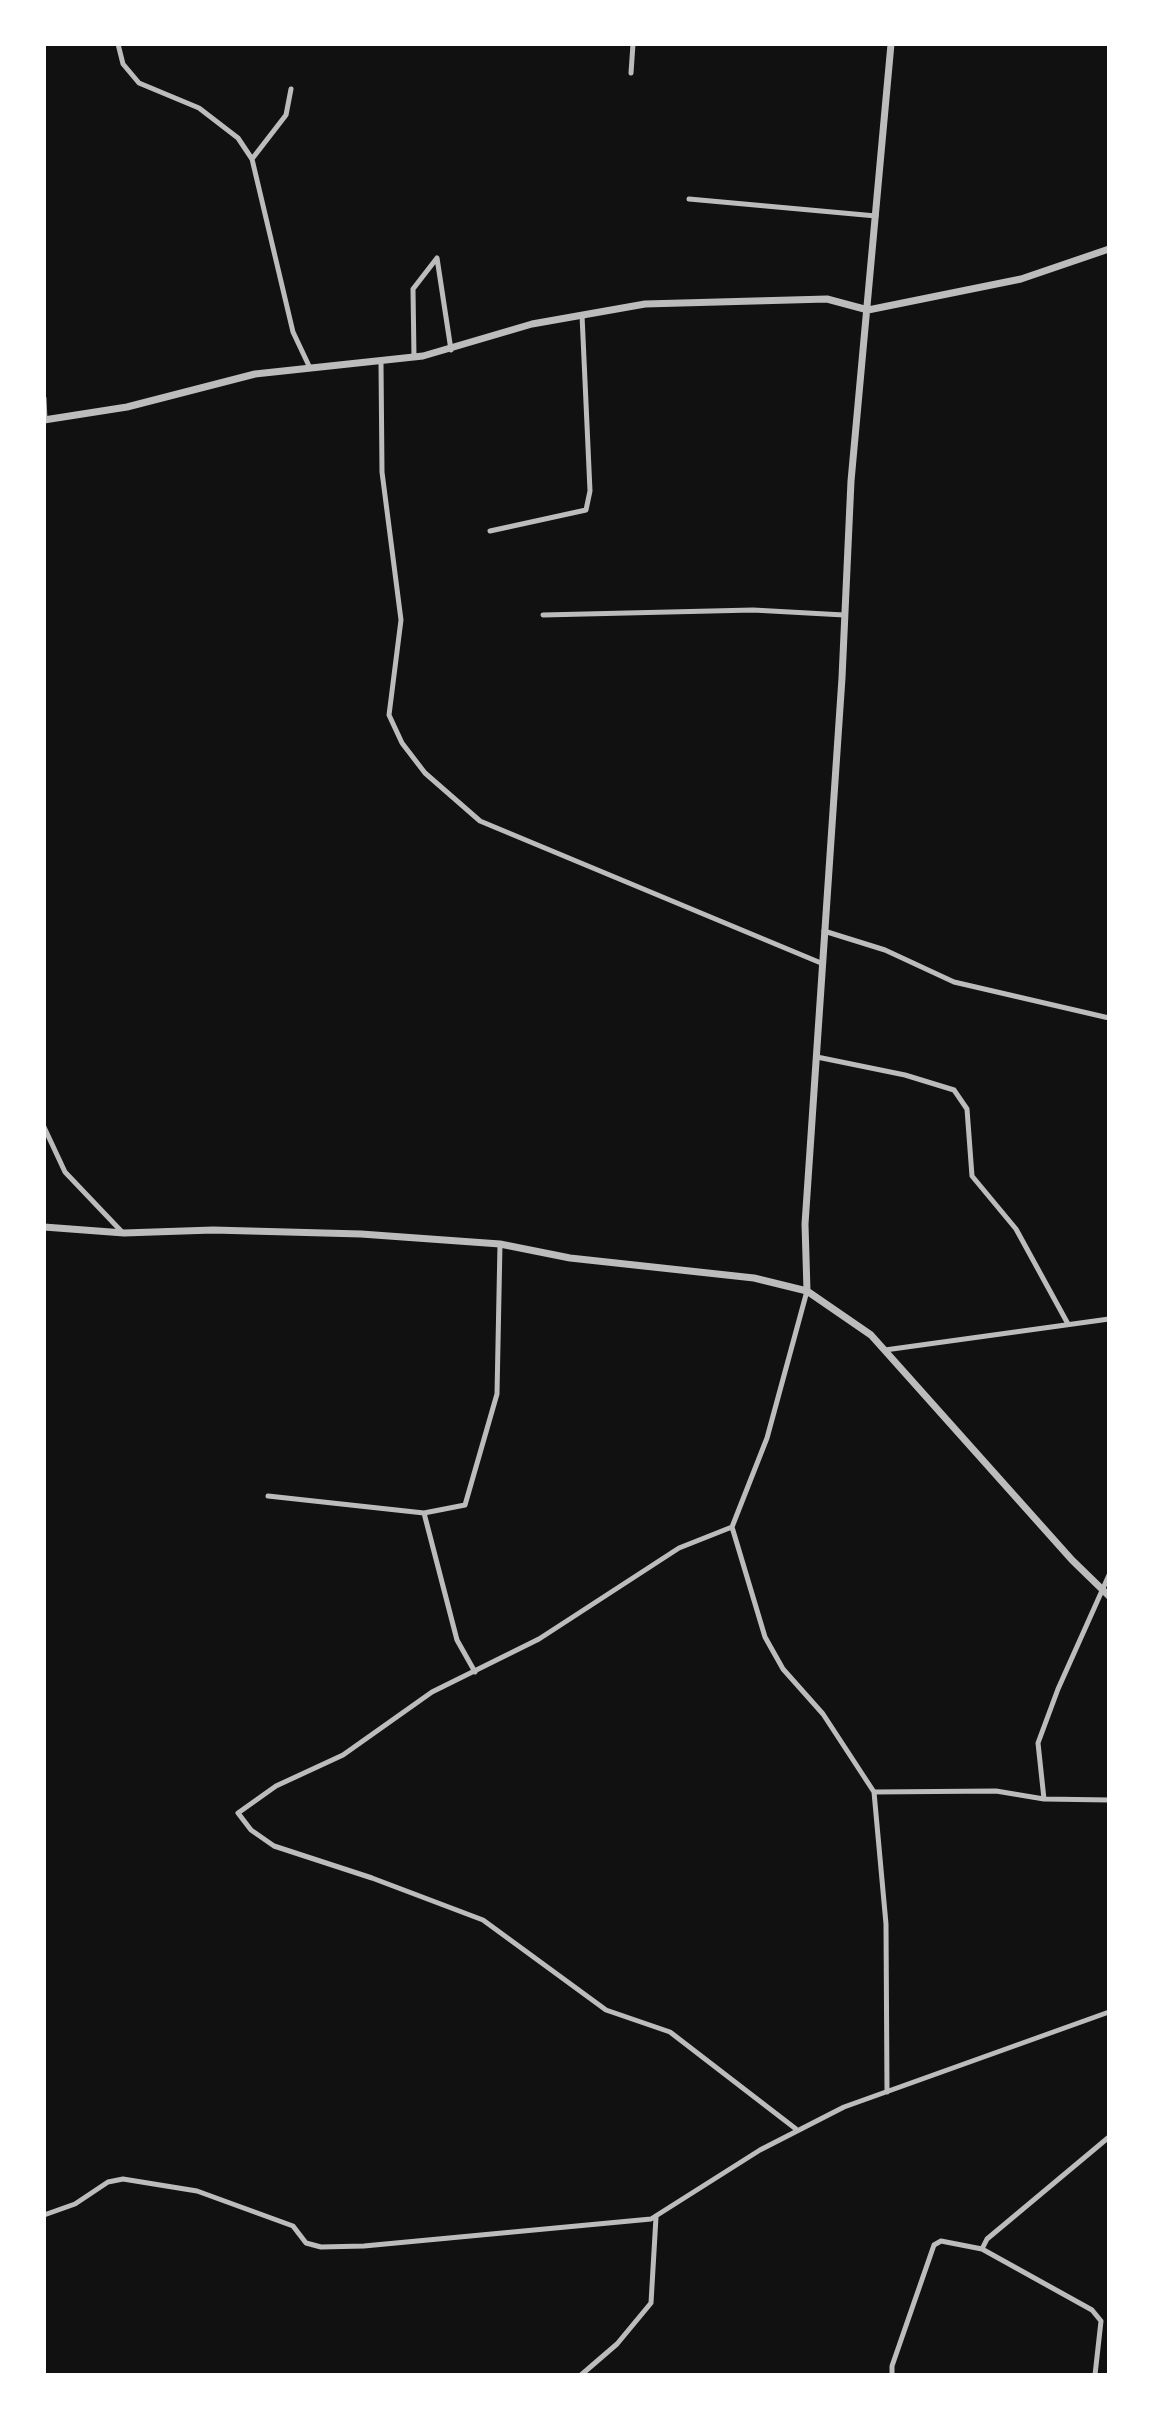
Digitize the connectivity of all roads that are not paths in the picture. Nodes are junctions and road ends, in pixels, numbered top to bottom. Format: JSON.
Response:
{"nodes":[{"id":1,"x":118,"y":44,"type":"edge"},
{"id":2,"x":633,"y":44,"type":"edge"},
{"id":3,"x":891,"y":44,"type":"edge"},
{"id":4,"x":631,"y":73,"type":"dead end"},
{"id":5,"x":291,"y":89,"type":"dead end"},
{"id":6,"x":252,"y":159,"type":"junction"},
{"id":7,"x":689,"y":199,"type":"dead end"},
{"id":8,"x":877,"y":216,"type":"junction"},
{"id":9,"x":1109,"y":249,"type":"edge"},
{"id":10,"x":868,"y":310,"type":"junction"},
{"id":11,"x":582,"y":314,"type":"junction"},
{"id":12,"x":451,"y":350,"type":"junction"},
{"id":13,"x":414,"y":358,"type":"junction"},
{"id":14,"x":381,"y":363,"type":"junction"},
{"id":15,"x":310,"y":369,"type":"junction"},
{"id":16,"x":44,"y":398,"type":"edge"},
{"id":17,"x":45,"y":420,"type":"edge"},
{"id":18,"x":490,"y":531,"type":"dead end"},
{"id":19,"x":543,"y":615,"type":"dead end"},
{"id":20,"x":844,"y":615,"type":"junction"},
{"id":21,"x":824,"y":931,"type":"junction"},
{"id":22,"x":821,"y":963,"type":"junction"},
{"id":23,"x":1109,"y":1018,"type":"edge"},
{"id":24,"x":817,"y":1057,"type":"junction"},
{"id":25,"x":44,"y":1127,"type":"edge"},
{"id":26,"x":44,"y":1227,"type":"edge"},
{"id":27,"x":124,"y":1233,"type":"junction"},
{"id":28,"x":500,"y":1244,"type":"junction"},
{"id":29,"x":807,"y":1291,"type":"junction"},
{"id":30,"x":1109,"y":1319,"type":"edge"},
{"id":31,"x":1068,"y":1324,"type":"junction"},
{"id":32,"x":884,"y":1350,"type":"junction"},
{"id":33,"x":268,"y":1496,"type":"dead end"},
{"id":34,"x":424,"y":1513,"type":"junction"},
{"id":35,"x":732,"y":1527,"type":"junction"},
{"id":36,"x":1109,"y":1575,"type":"edge"},
{"id":37,"x":1106,"y":1593,"type":"edge"},
{"id":38,"x":475,"y":1672,"type":"junction"},
{"id":39,"x":874,"y":1792,"type":"junction"},
{"id":40,"x":1044,"y":1799,"type":"junction"},
{"id":41,"x":1109,"y":1800,"type":"edge"},
{"id":42,"x":1109,"y":2012,"type":"edge"},
{"id":43,"x":887,"y":2092,"type":"junction"},
{"id":44,"x":796,"y":2129,"type":"junction"},
{"id":45,"x":1109,"y":2137,"type":"edge"},
{"id":46,"x":44,"y":2215,"type":"edge"},
{"id":47,"x":656,"y":2216,"type":"junction"},
{"id":48,"x":982,"y":2249,"type":"junction"},
{"id":49,"x":581,"y":2375,"type":"edge"},
{"id":50,"x":892,"y":2375,"type":"edge"},
{"id":51,"x":1095,"y":2375,"type":"edge"}],
"edges":[{"from":1,"to":6,"type":"street"},
{"from":2,"to":4,"type":"street"},
{"from":3,"to":8,"type":"street"},
{"from":5,"to":6,"type":"street"},
{"from":6,"to":15,"type":"street"},
{"from":7,"to":8,"type":"street"},
{"from":8,"to":10,"type":"street"},
{"from":9,"to":10,"type":"street"},
{"from":10,"to":11,"type":"street"},
{"from":10,"to":20,"type":"street"},
{"from":11,"to":12,"type":"street"},
{"from":11,"to":18,"type":"street"},
{"from":12,"to":13,"type":"street"},
{"from":12,"to":13,"type":"street"},
{"from":13,"to":14,"type":"street"},
{"from":14,"to":15,"type":"street"},
{"from":14,"to":22,"type":"street"},
{"from":15,"to":17,"type":"street"},
{"from":16,"to":17,"type":"street"},
{"from":19,"to":20,"type":"street"},
{"from":20,"to":21,"type":"street"},
{"from":21,"to":22,"type":"street"},
{"from":21,"to":23,"type":"street"},
{"from":22,"to":24,"type":"street"},
{"from":24,"to":29,"type":"street"},
{"from":24,"to":31,"type":"street"},
{"from":25,"to":27,"type":"street"},
{"from":26,"to":27,"type":"street"},
{"from":27,"to":28,"type":"street"},
{"from":28,"to":29,"type":"street"},
{"from":28,"to":34,"type":"street"},
{"from":29,"to":32,"type":"street"},
{"from":29,"to":35,"type":"street"},
{"from":30,"to":31,"type":"street"},
{"from":31,"to":32,"type":"street"},
{"from":32,"to":37,"type":"street"},
{"from":33,"to":34,"type":"street"},
{"from":34,"to":38,"type":"street"},
{"from":35,"to":38,"type":"street"},
{"from":35,"to":39,"type":"street"},
{"from":36,"to":37,"type":"street"},
{"from":37,"to":40,"type":"street"},
{"from":38,"to":44,"type":"street"},
{"from":39,"to":40,"type":"street"},
{"from":39,"to":43,"type":"street"},
{"from":40,"to":41,"type":"street"},
{"from":42,"to":43,"type":"street"},
{"from":43,"to":44,"type":"street"},
{"from":44,"to":47,"type":"street"},
{"from":45,"to":48,"type":"street"},
{"from":46,"to":47,"type":"street"},
{"from":47,"to":49,"type":"street"},
{"from":48,"to":50,"type":"street"},
{"from":48,"to":51,"type":"street"}]}
